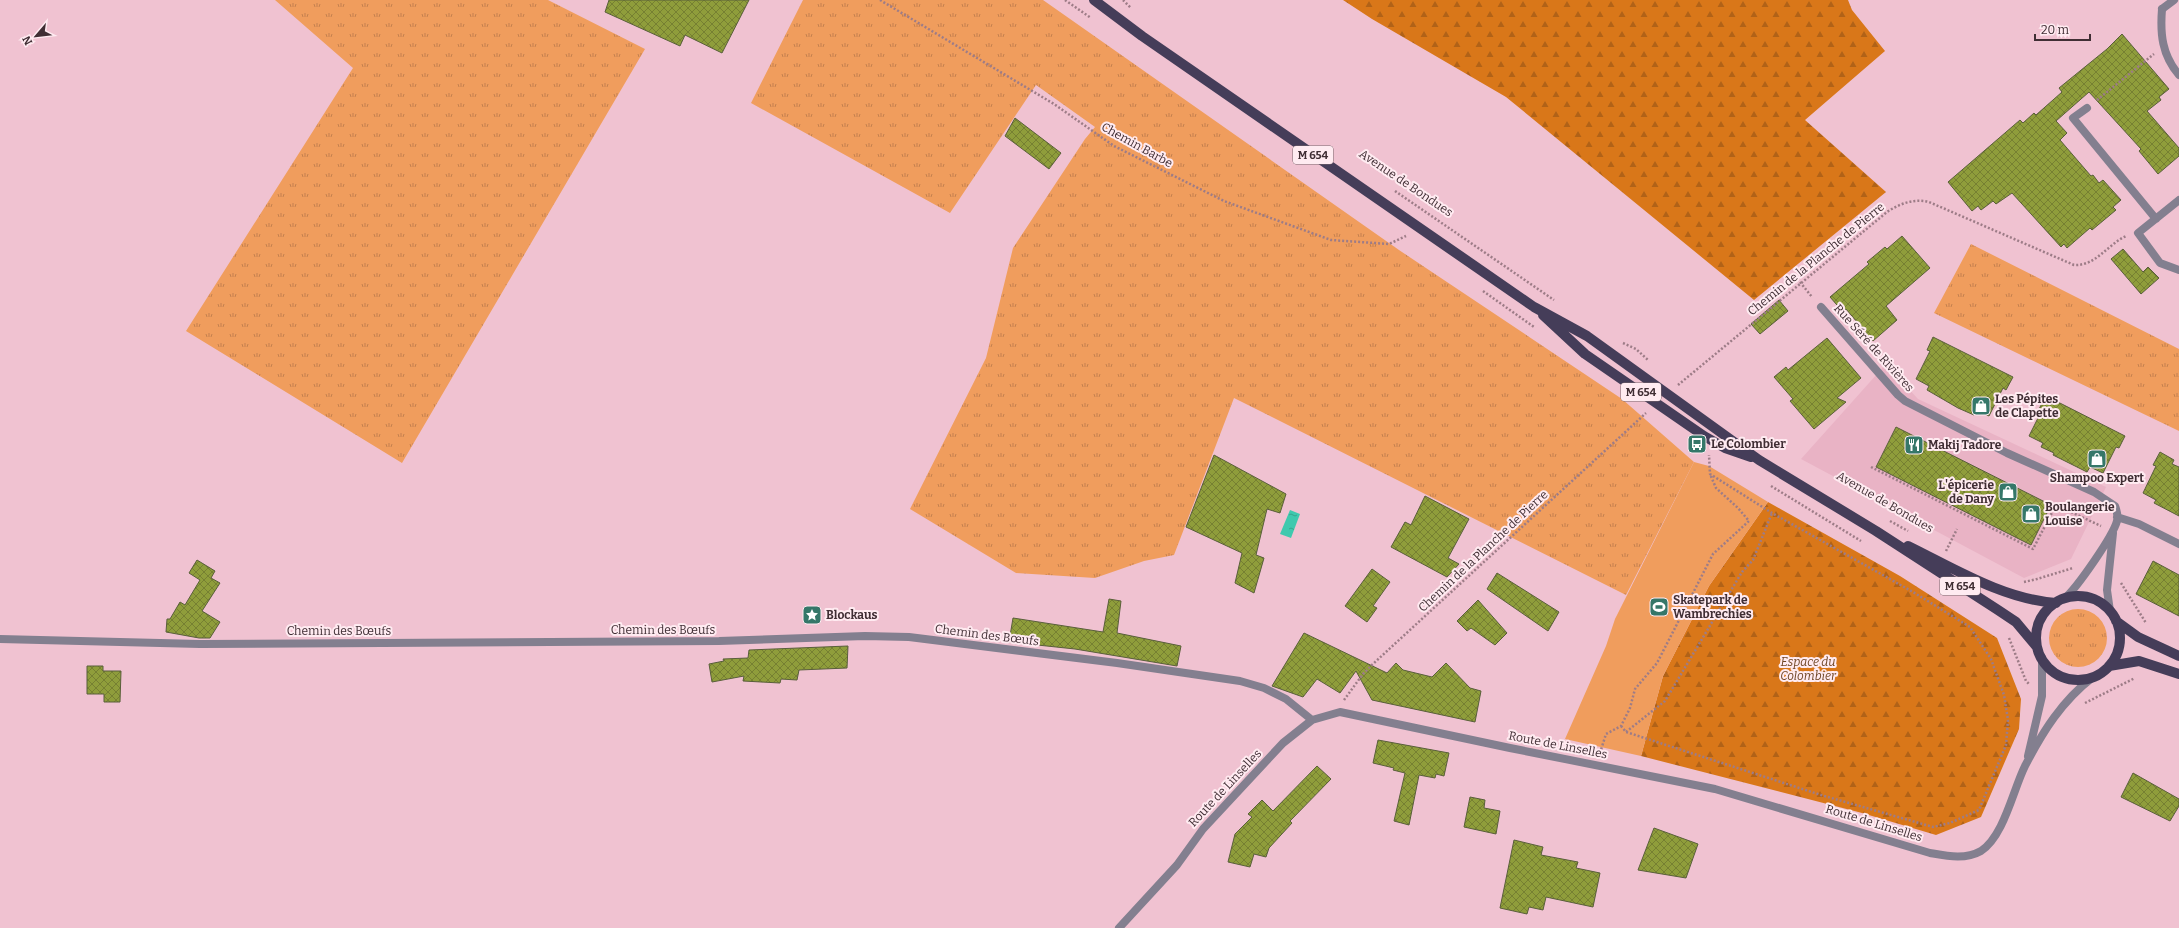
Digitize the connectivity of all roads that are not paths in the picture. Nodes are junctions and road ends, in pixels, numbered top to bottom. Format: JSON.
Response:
{"nodes":[{"id":1,"x":1094,"y":0,"type":"edge"},
{"id":2,"x":1099,"y":0,"type":"edge"},
{"id":3,"x":2174,"y":0,"type":"edge"},
{"id":4,"x":1106,"y":10,"type":"junction"},
{"id":5,"x":2179,"y":75,"type":"edge"},
{"id":6,"x":2087,"y":108,"type":"road end"},
{"id":7,"x":2179,"y":200,"type":"edge"},
{"id":8,"x":2156,"y":219,"type":"junction"},
{"id":9,"x":2179,"y":270,"type":"edge"},
{"id":10,"x":1534,"y":307,"type":"junction"},
{"id":11,"x":1821,"y":307,"type":"road end"},
{"id":12,"x":1759,"y":460,"type":"junction"},
{"id":13,"x":2117,"y":517,"type":"junction"},
{"id":14,"x":2113,"y":530,"type":"junction"},
{"id":15,"x":1876,"y":532,"type":"junction"},
{"id":16,"x":2179,"y":544,"type":"edge"},
{"id":17,"x":2060,"y":601,"type":"junction"},
{"id":18,"x":2110,"y":611,"type":"junction"},
{"id":19,"x":2116,"y":622,"type":"junction"},
{"id":20,"x":0,"y":639,"type":"edge"},
{"id":21,"x":2038,"y":647,"type":"junction"},
{"id":22,"x":2179,"y":656,"type":"edge"},
{"id":23,"x":2042,"y":658,"type":"junction"},
{"id":24,"x":2109,"y":666,"type":"junction"},
{"id":25,"x":2179,"y":674,"type":"edge"},
{"id":26,"x":2093,"y":677,"type":"junction"},
{"id":27,"x":1312,"y":720,"type":"junction"},
{"id":28,"x":2025,"y":766,"type":"junction"},
{"id":29,"x":1119,"y":928,"type":"edge"}],
"edges":[{"from":1,"to":4,"type":"main road","number":"M 654"},
{"from":2,"to":4,"type":"main road"},
{"from":3,"to":5,"type":"street"},
{"from":4,"to":10,"type":"main road","number":"M 654"},
{"from":6,"to":8,"type":"street"},
{"from":7,"to":8,"type":"street"},
{"from":8,"to":9,"type":"street"},
{"from":10,"to":12,"type":"main road","number":"M 654"},
{"from":10,"to":12,"type":"main road","number":"M 654"},
{"from":11,"to":13,"type":"street","name":"Rue Séré de Rivières"},
{"from":12,"to":15,"type":"main road","number":"M 654"},
{"from":13,"to":14,"type":"street"},
{"from":13,"to":16,"type":"street"},
{"from":14,"to":17,"type":"street"},
{"from":14,"to":18,"type":"street"},
{"from":15,"to":17,"type":"main road","number":"M 654"},
{"from":15,"to":21,"type":"main road","number":"M 654"},
{"from":17,"to":18,"type":"main road"},
{"from":17,"to":21,"type":"main road"},
{"from":18,"to":19,"type":"main road"},
{"from":19,"to":22,"type":"main road"},
{"from":19,"to":24,"type":"main road"},
{"from":20,"to":27,"type":"street","name":"Chemin des Bœufs"},
{"from":21,"to":23,"type":"main road"},
{"from":23,"to":26,"type":"main road"},
{"from":23,"to":28,"type":"street","name":"Route de Linselles"},
{"from":24,"to":25,"type":"main road"},
{"from":24,"to":26,"type":"main road"},
{"from":26,"to":28,"type":"street","name":"Route de Linselles"},
{"from":27,"to":28,"type":"street","name":"Route de Linselles"},
{"from":27,"to":29,"type":"street","name":"Route de Linselles"}]}
